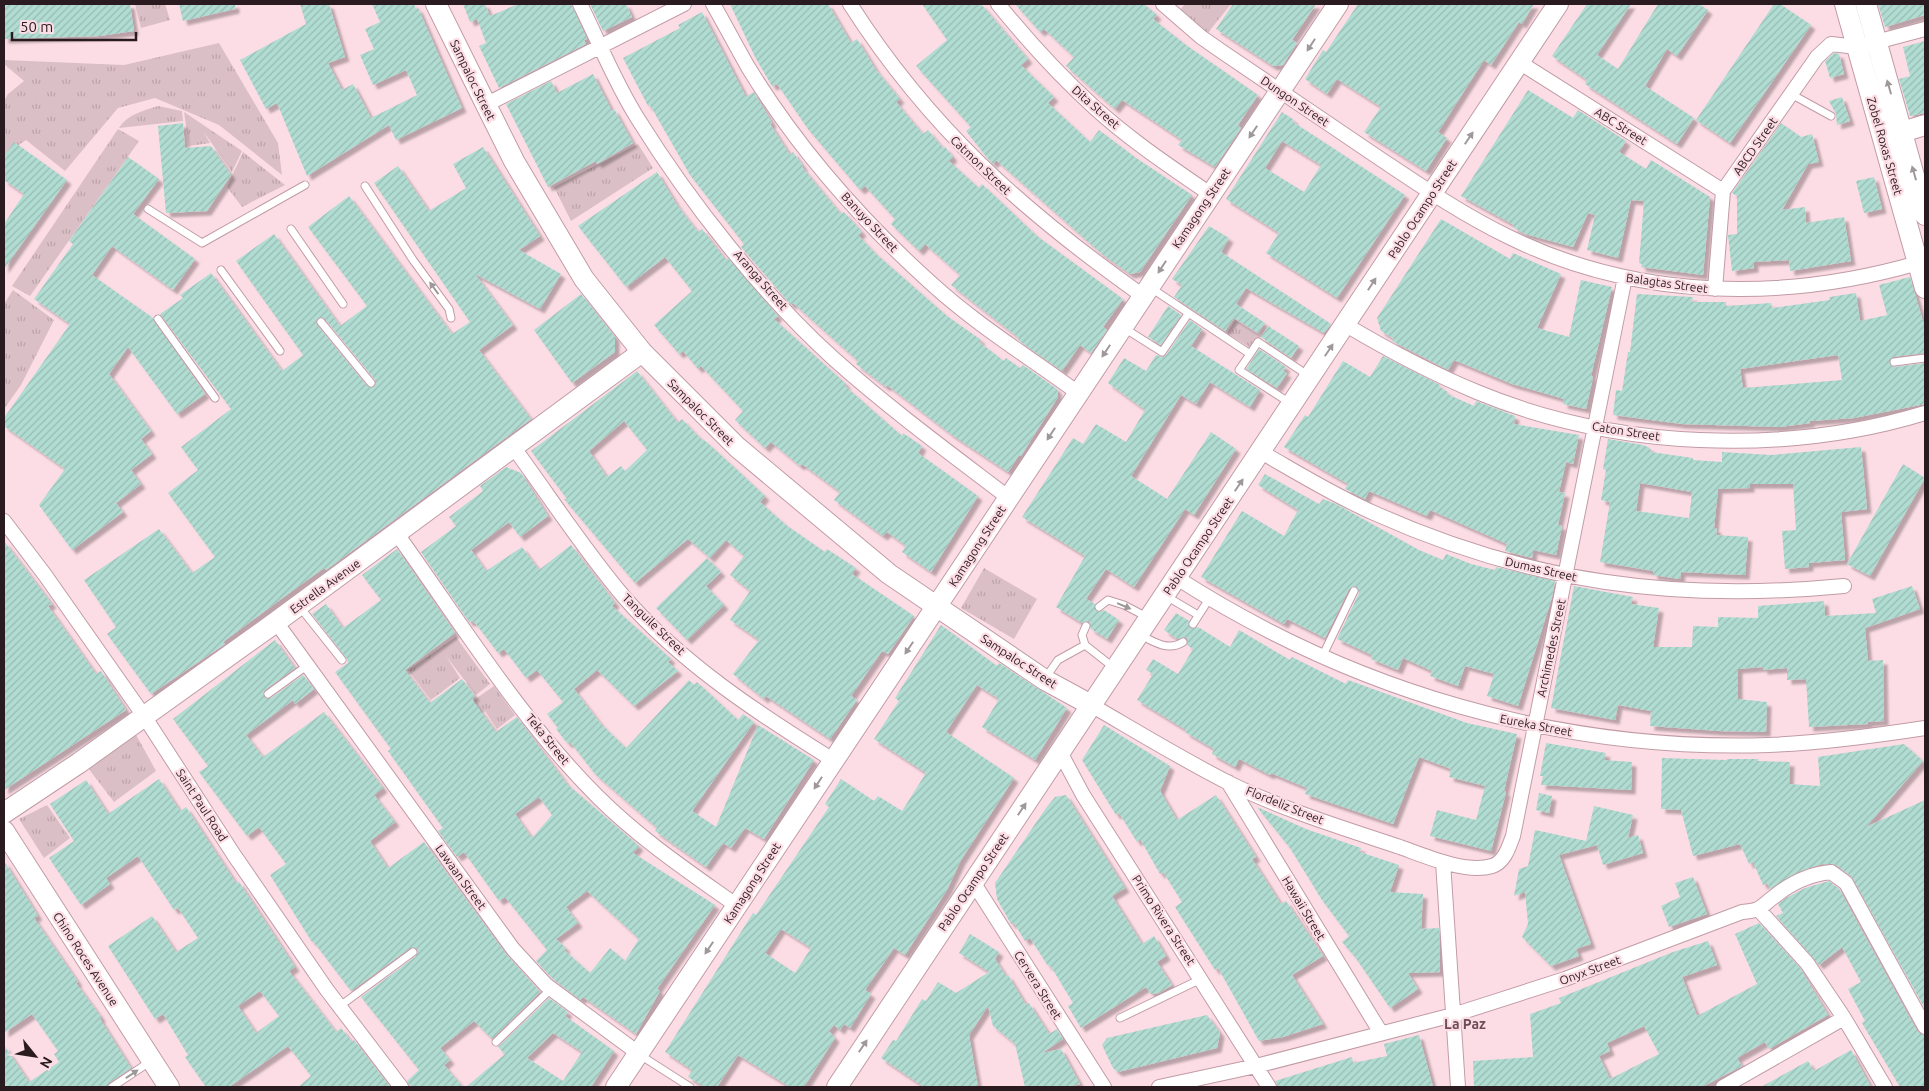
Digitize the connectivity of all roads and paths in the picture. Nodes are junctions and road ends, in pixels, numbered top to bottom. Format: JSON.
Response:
{"nodes":[{"id":1,"x":436,"y":4,"type":"edge"},
{"id":2,"x":580,"y":4,"type":"edge"},
{"id":3,"x":684,"y":4,"type":"edge"},
{"id":4,"x":714,"y":4,"type":"edge"},
{"id":5,"x":850,"y":4,"type":"edge"},
{"id":6,"x":998,"y":4,"type":"edge"},
{"id":7,"x":1162,"y":4,"type":"edge"},
{"id":8,"x":1338,"y":4,"type":"edge"},
{"id":9,"x":1558,"y":4,"type":"edge"},
{"id":10,"x":1845,"y":4,"type":"edge"},
{"id":11,"x":1866,"y":4,"type":"edge"},
{"id":12,"x":1925,"y":29,"type":"edge"},
{"id":13,"x":1867,"y":45,"type":"junction"},
{"id":14,"x":601,"y":46,"type":"junction"},
{"id":15,"x":1519,"y":62,"type":"junction"},
{"id":16,"x":1280,"y":92,"type":"junction"},
{"id":17,"x":1791,"y":94,"type":"junction"},
{"id":18,"x":485,"y":105,"type":"junction"},
{"id":19,"x":1831,"y":116,"type":"dead end"},
{"id":20,"x":1925,"y":125,"type":"edge"},
{"id":21,"x":1892,"y":135,"type":"junction"},
{"id":22,"x":305,"y":185,"type":"dead end"},
{"id":23,"x":365,"y":186,"type":"dead end"},
{"id":24,"x":1723,"y":191,"type":"junction"},
{"id":25,"x":1432,"y":193,"type":"junction"},
{"id":26,"x":1210,"y":194,"type":"junction"},
{"id":27,"x":148,"y":209,"type":"dead end"},
{"id":28,"x":1919,"y":218,"type":"edge"},
{"id":29,"x":291,"y":230,"type":"dead end"},
{"id":30,"x":1918,"y":263,"type":"junction"},
{"id":31,"x":221,"y":270,"type":"dead end"},
{"id":32,"x":1626,"y":277,"type":"junction"},
{"id":33,"x":1925,"y":288,"type":"edge"},
{"id":34,"x":1716,"y":290,"type":"junction"},
{"id":35,"x":1146,"y":292,"type":"junction"},
{"id":36,"x":344,"y":304,"type":"dead end"},
{"id":37,"x":1188,"y":314,"type":"junction"},
{"id":38,"x":451,"y":318,"type":"dead end"},
{"id":39,"x":158,"y":320,"type":"dead end"},
{"id":40,"x":320,"y":322,"type":"dead end"},
{"id":41,"x":1346,"y":325,"type":"junction"},
{"id":42,"x":1122,"y":328,"type":"junction"},
{"id":43,"x":280,"y":351,"type":"dead end"},
{"id":44,"x":642,"y":352,"type":"junction"},
{"id":45,"x":1250,"y":354,"type":"junction"},
{"id":46,"x":1925,"y":358,"type":"edge"},
{"id":47,"x":1894,"y":362,"type":"dead end"},
{"id":48,"x":1311,"y":377,"type":"junction"},
{"id":49,"x":371,"y":383,"type":"dead end"},
{"id":50,"x":1078,"y":393,"type":"junction"},
{"id":51,"x":215,"y":398,"type":"dead end"},
{"id":52,"x":1293,"y":404,"type":"junction"},
{"id":53,"x":1925,"y":413,"type":"edge"},
{"id":54,"x":1594,"y":427,"type":"junction"},
{"id":55,"x":514,"y":448,"type":"junction"},
{"id":56,"x":1261,"y":452,"type":"junction"},
{"id":57,"x":1009,"y":498,"type":"junction"},
{"id":58,"x":4,"y":522,"type":"edge"},
{"id":59,"x":397,"y":534,"type":"junction"},
{"id":60,"x":1566,"y":576,"type":"junction"},
{"id":61,"x":1177,"y":578,"type":"junction"},
{"id":62,"x":1844,"y":586,"type":"dead end"},
{"id":63,"x":1354,"y":591,"type":"dead end"},
{"id":64,"x":1165,"y":596,"type":"junction"},
{"id":65,"x":1209,"y":599,"type":"junction"},
{"id":66,"x":299,"y":606,"type":"junction"},
{"id":67,"x":1099,"y":607,"type":"dead end"},
{"id":68,"x":936,"y":608,"type":"junction"},
{"id":69,"x":1198,"y":615,"type":"junction"},
{"id":70,"x":276,"y":622,"type":"junction"},
{"id":71,"x":1193,"y":624,"type":"dead end"},
{"id":72,"x":1086,"y":626,"type":"dead end"},
{"id":73,"x":1144,"y":626,"type":"junction"},
{"id":74,"x":1182,"y":642,"type":"dead end"},
{"id":75,"x":1085,"y":645,"type":"junction"},
{"id":76,"x":1322,"y":658,"type":"junction"},
{"id":77,"x":342,"y":660,"type":"dead end"},
{"id":78,"x":308,"y":665,"type":"junction"},
{"id":79,"x":1115,"y":669,"type":"junction"},
{"id":80,"x":1045,"y":680,"type":"junction"},
{"id":81,"x":268,"y":694,"type":"dead end"},
{"id":82,"x":1091,"y":705,"type":"junction"},
{"id":83,"x":144,"y":716,"type":"junction"},
{"id":84,"x":1534,"y":726,"type":"junction"},
{"id":85,"x":1925,"y":728,"type":"edge"},
{"id":86,"x":1060,"y":752,"type":"junction"},
{"id":87,"x":833,"y":760,"type":"junction"},
{"id":88,"x":1228,"y":782,"type":"junction"},
{"id":89,"x":4,"y":813,"type":"edge"},
{"id":90,"x":4,"y":831,"type":"edge"},
{"id":91,"x":1443,"y":862,"type":"junction"},
{"id":92,"x":1493,"y":866,"type":"joint"},
{"id":93,"x":973,"y":882,"type":"junction"},
{"id":94,"x":737,"y":906,"type":"junction"},
{"id":95,"x":1759,"y":910,"type":"junction"},
{"id":96,"x":413,"y":952,"type":"dead end"},
{"id":97,"x":1202,"y":978,"type":"junction"},
{"id":98,"x":551,"y":989,"type":"junction"},
{"id":99,"x":340,"y":1006,"type":"junction"},
{"id":100,"x":1453,"y":1015,"type":"junction"},
{"id":101,"x":1120,"y":1018,"type":"dead end"},
{"id":102,"x":1844,"y":1018,"type":"junction"},
{"id":103,"x":1925,"y":1027,"type":"edge"},
{"id":104,"x":1381,"y":1033,"type":"junction"},
{"id":105,"x":496,"y":1042,"type":"dead end"},
{"id":106,"x":638,"y":1053,"type":"junction"},
{"id":107,"x":152,"y":1060,"type":"junction"},
{"id":108,"x":1256,"y":1066,"type":"junction"},
{"id":109,"x":112,"y":1087,"type":"edge"},
{"id":110,"x":169,"y":1087,"type":"edge"},
{"id":111,"x":401,"y":1087,"type":"edge"},
{"id":112,"x":616,"y":1087,"type":"edge"},
{"id":113,"x":690,"y":1087,"type":"edge"},
{"id":114,"x":837,"y":1087,"type":"edge"},
{"id":115,"x":1104,"y":1087,"type":"edge"},
{"id":116,"x":1159,"y":1087,"type":"edge"},
{"id":117,"x":1270,"y":1087,"type":"edge"},
{"id":118,"x":1458,"y":1087,"type":"edge"},
{"id":119,"x":1723,"y":1087,"type":"edge"},
{"id":120,"x":1885,"y":1087,"type":"edge"}],
"edges":[{"from":1,"to":18,"type":"main road","name":"Sampaloc Street"},
{"from":2,"to":14,"type":"street","name":"Aranga Street"},
{"from":3,"to":14,"type":"street"},
{"from":4,"to":50,"type":"street","name":"Banuyo Street"},
{"from":5,"to":35,"type":"street","name":"Catmon Street"},
{"from":6,"to":26,"type":"street","name":"Dita Street"},
{"from":7,"to":16,"type":"street","name":"Dungon Street"},
{"from":8,"to":16,"type":"main road","name":"Kamagong Street","one_way":true},
{"from":9,"to":15,"type":"main road","name":"Pablo Ocampo Street"},
{"from":10,"to":13,"type":"main road","name":"Zobel Roxas Street"},
{"from":11,"to":13,"type":"main road","name":"Zobel Roxas Street"},
{"from":12,"to":13,"type":"street"},
{"from":13,"to":17,"type":"street","name":"ABCD Street"},
{"from":13,"to":21,"type":"main road","name":"Zobel Roxas Street"},
{"from":14,"to":18,"type":"street"},
{"from":14,"to":57,"type":"street","name":"Aranga Street"},
{"from":15,"to":24,"type":"street","name":"ABC Street"},
{"from":25,"to":15,"type":"main road","name":"Pablo Ocampo Street","one_way":true},
{"from":16,"to":25,"type":"street","name":"Dungon Street"},
{"from":16,"to":26,"type":"main road","name":"Kamagong Street","one_way":true},
{"from":17,"to":19,"type":"lane"},
{"from":17,"to":24,"type":"street","name":"ABCD Street"},
{"from":18,"to":44,"type":"main road","name":"Sampaloc Street"},
{"from":20,"to":21,"type":"main road"},
{"from":21,"to":28,"type":"main road","name":"Zobel Roxas Street"},
{"from":22,"to":27,"type":"lane"},
{"from":38,"to":23,"type":"lane","one_way":true},
{"from":24,"to":34,"type":"street"},
{"from":25,"to":32,"type":"street","name":"Balagtas Street"},
{"from":41,"to":25,"type":"main road","name":"Pablo Ocampo Street","one_way":true},
{"from":26,"to":35,"type":"main road","name":"Kamagong Street","one_way":true},
{"from":28,"to":30,"type":"main road","name":"Zobel Roxas Street"},
{"from":29,"to":36,"type":"lane"},
{"from":30,"to":33,"type":"main road","name":"Zobel Roxas Street"},
{"from":30,"to":34,"type":"street","name":"Balagtas Street"},
{"from":31,"to":43,"type":"lane"},
{"from":32,"to":34,"type":"street","name":"Balagtas Street"},
{"from":32,"to":54,"type":"street","name":"Archimedes Street"},
{"from":35,"to":37,"type":"lane"},
{"from":35,"to":42,"type":"main road","name":"Kamagong Street"},
{"from":37,"to":42,"type":"lane"},
{"from":37,"to":45,"type":"lane"},
{"from":39,"to":51,"type":"lane"},
{"from":40,"to":49,"type":"lane"},
{"from":48,"to":41,"type":"main road","name":"Pablo Ocampo Street","one_way":true},
{"from":41,"to":54,"type":"street","name":"Caton Street"},
{"from":42,"to":50,"type":"main road","name":"Kamagong Street","one_way":true},
{"from":44,"to":55,"type":"main road","name":"Estrella Avenue"},
{"from":44,"to":68,"type":"main road","name":"Sampaloc Street"},
{"from":45,"to":48,"type":"lane"},
{"from":45,"to":52,"type":"lane"},
{"from":46,"to":47,"type":"lane"},
{"from":48,"to":52,"type":"main road","name":"Pablo Ocampo Street"},
{"from":50,"to":57,"type":"main road","name":"Kamagong Street","one_way":true},
{"from":52,"to":56,"type":"main road","name":"Pablo Ocampo Street"},
{"from":53,"to":54,"type":"street","name":"Caton Street"},
{"from":54,"to":60,"type":"street","name":"Archimedes Street"},
{"from":55,"to":59,"type":"main road","name":"Estrella Avenue"},
{"from":55,"to":87,"type":"street","name":"Tanguile Street"},
{"from":56,"to":60,"type":"street","name":"Dumas Street"},
{"from":61,"to":56,"type":"main road","name":"Pablo Ocampo Street","one_way":true},
{"from":57,"to":68,"type":"main road","name":"Kamagong Street"},
{"from":58,"to":83,"type":"street","name":"Saint Paul Road"},
{"from":59,"to":66,"type":"main road","name":"Estrella Avenue"},
{"from":59,"to":94,"type":"street","name":"Teka Street"},
{"from":60,"to":62,"type":"street","name":"Dumas Street"},
{"from":60,"to":84,"type":"street","name":"Archimedes Street"},
{"from":61,"to":64,"type":"main road","name":"Pablo Ocampo Street"},
{"from":61,"to":65,"type":"street","name":"Eureka Street"},
{"from":63,"to":76,"type":"lane"},
{"from":64,"to":69,"type":"lane"},
{"from":64,"to":73,"type":"main road","name":"Pablo Ocampo Street"},
{"from":65,"to":69,"type":"lane"},
{"from":65,"to":76,"type":"street","name":"Eureka Street"},
{"from":66,"to":70,"type":"main road","name":"Estrella Avenue"},
{"from":66,"to":77,"type":"lane"},
{"from":67,"to":73,"type":"lane","one_way":true},
{"from":68,"to":80,"type":"main road","name":"Sampaloc Street"},
{"from":68,"to":87,"type":"main road","name":"Kamagong Street","one_way":true},
{"from":69,"to":71,"type":"lane"},
{"from":70,"to":78,"type":"street","name":"Lawaan Street"},
{"from":70,"to":83,"type":"main road","name":"Estrella Avenue"},
{"from":72,"to":75,"type":"lane"},
{"from":73,"to":74,"type":"lane"},
{"from":73,"to":79,"type":"main road","name":"Pablo Ocampo Street"},
{"from":75,"to":79,"type":"lane"},
{"from":75,"to":80,"type":"lane"},
{"from":76,"to":84,"type":"street","name":"Eureka Street"},
{"from":78,"to":81,"type":"lane"},
{"from":78,"to":98,"type":"street","name":"Lawaan Street"},
{"from":79,"to":82,"type":"main road","name":"Pablo Ocampo Street"},
{"from":80,"to":82,"type":"main road","name":"Sampaloc Street"},
{"from":82,"to":86,"type":"main road","name":"Pablo Ocampo Street"},
{"from":82,"to":88,"type":"street","name":"Flordeliz Street"},
{"from":83,"to":89,"type":"main road","name":"Estrella Avenue"},
{"from":83,"to":99,"type":"street","name":"Saint Paul Road"},
{"from":84,"to":85,"type":"street","name":"Eureka Street"},
{"from":84,"to":92,"type":"street","name":"Archimedes Street"},
{"from":93,"to":86,"type":"main road","name":"Pablo Ocampo Street","one_way":true},
{"from":86,"to":97,"type":"street","name":"Primo Rivera Street"},
{"from":87,"to":94,"type":"main road","name":"Kamagong Street","one_way":true},
{"from":88,"to":91,"type":"street","name":"Flordeliz Street"},
{"from":88,"to":104,"type":"street","name":"Hawaii Street"},
{"from":90,"to":107,"type":"main road","name":"Chino Roces Avenue"},
{"from":91,"to":92,"type":"street","name":"Flordeliz Street"},
{"from":91,"to":100,"type":"street"},
{"from":114,"to":93,"type":"main road","name":"Pablo Ocampo Street","one_way":true},
{"from":93,"to":115,"type":"street","name":"Cervera Street"},
{"from":94,"to":106,"type":"main road","name":"Kamagong Street","one_way":true},
{"from":95,"to":100,"type":"street","name":"Onyx Street"},
{"from":95,"to":102,"type":"street"},
{"from":95,"to":103,"type":"street","name":"Onyx Street"},
{"from":96,"to":99,"type":"lane"},
{"from":97,"to":101,"type":"lane"},
{"from":97,"to":108,"type":"street","name":"Primo Rivera Street"},
{"from":98,"to":105,"type":"lane"},
{"from":98,"to":106,"type":"street","name":"Lawaan Street"},
{"from":99,"to":111,"type":"street","name":"Saint Paul Road"},
{"from":100,"to":104,"type":"street","name":"Onyx Street"},
{"from":100,"to":118,"type":"street"},
{"from":102,"to":119,"type":"street"},
{"from":102,"to":120,"type":"street"},
{"from":104,"to":108,"type":"street","name":"Onyx Street"},
{"from":106,"to":112,"type":"main road","name":"Kamagong Street"},
{"from":106,"to":113,"type":"lane","name":"Lawaan Street"},
{"from":109,"to":107,"type":"lane","one_way":true},
{"from":107,"to":110,"type":"main road","name":"Chino Roces Avenue"},
{"from":108,"to":116,"type":"street","name":"Onyx Street"},
{"from":108,"to":117,"type":"street","name":"Primo Rivera Street"}]}
